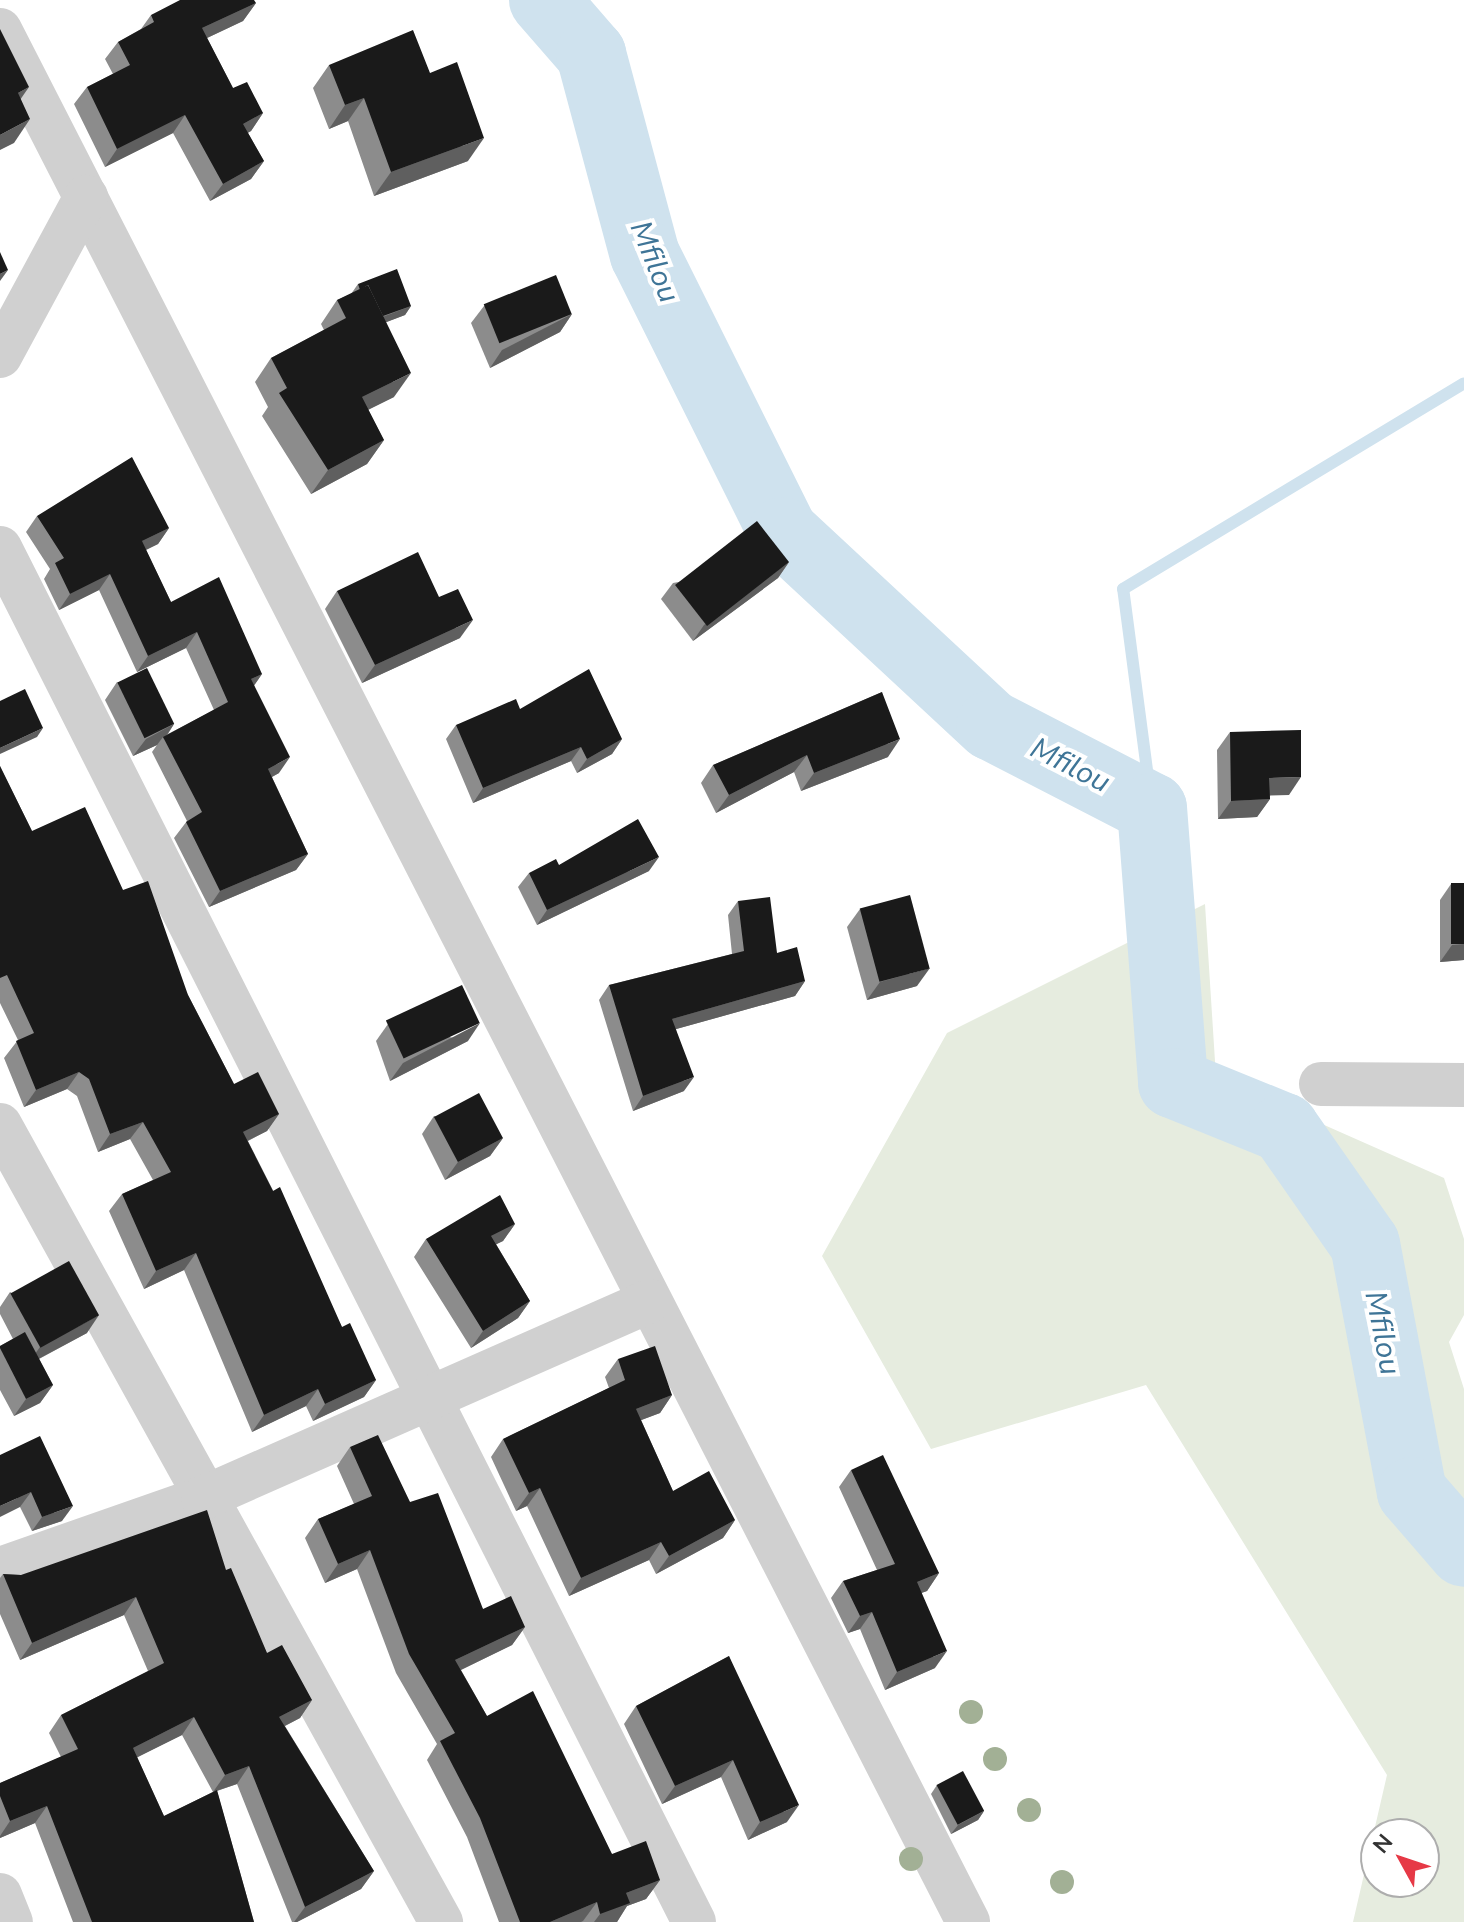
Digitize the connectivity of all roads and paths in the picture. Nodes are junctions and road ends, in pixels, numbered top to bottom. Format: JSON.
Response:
{"nodes":[{"id":1,"x":0,"y":30,"type":"edge"},
{"id":2,"x":86,"y":197,"type":"junction"},
{"id":3,"x":0,"y":356,"type":"edge"},
{"id":4,"x":0,"y":548,"type":"edge"},
{"id":5,"x":1321,"y":1084,"type":"dead end"},
{"id":6,"x":1464,"y":1085,"type":"edge"},
{"id":7,"x":0,"y":1125,"type":"edge"},
{"id":8,"x":649,"y":1301,"type":"junction"},
{"id":9,"x":434,"y":1401,"type":"junction"},
{"id":10,"x":203,"y":1498,"type":"junction"},
{"id":11,"x":0,"y":1569,"type":"edge"},
{"id":12,"x":0,"y":1895,"type":"edge"},
{"id":13,"x":11,"y":1922,"type":"edge"},
{"id":14,"x":441,"y":1922,"type":"edge"},
{"id":15,"x":694,"y":1922,"type":"edge"},
{"id":16,"x":968,"y":1922,"type":"edge"}],
"edges":[{"from":1,"to":2,"type":"street"},
{"from":2,"to":3,"type":"street"},
{"from":2,"to":8,"type":"street"},
{"from":4,"to":9,"type":"street"},
{"from":5,"to":6,"type":"street"},
{"from":7,"to":10,"type":"street"},
{"from":8,"to":9,"type":"street"},
{"from":8,"to":16,"type":"street"},
{"from":9,"to":10,"type":"street"},
{"from":9,"to":15,"type":"street"},
{"from":10,"to":11,"type":"street"},
{"from":10,"to":14,"type":"street"},
{"from":12,"to":13,"type":"street"}]}
